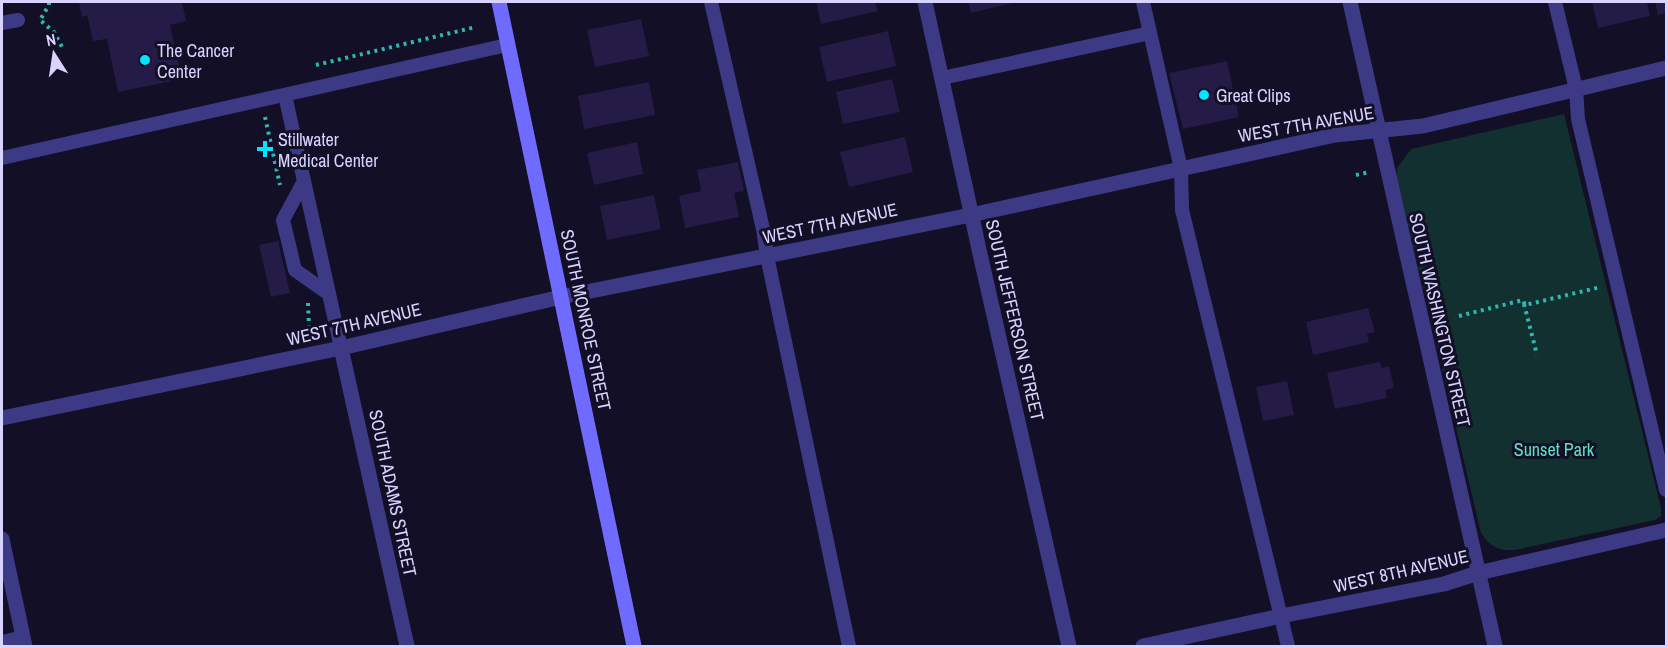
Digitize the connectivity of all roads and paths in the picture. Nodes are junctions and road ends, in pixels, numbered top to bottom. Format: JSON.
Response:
{"nodes":[{"id":1,"x":49,"y":2,"type":"edge"},
{"id":2,"x":499,"y":2,"type":"edge"},
{"id":3,"x":711,"y":2,"type":"edge"},
{"id":4,"x":925,"y":2,"type":"edge"},
{"id":5,"x":1143,"y":2,"type":"edge"},
{"id":6,"x":1350,"y":2,"type":"edge"},
{"id":7,"x":1555,"y":2,"type":"edge"},
{"id":8,"x":18,"y":20,"type":"dead end"},
{"id":9,"x":2,"y":23,"type":"edge"},
{"id":10,"x":476,"y":27,"type":"dead end"},
{"id":11,"x":1150,"y":33,"type":"junction"},
{"id":12,"x":507,"y":45,"type":"junction"},
{"id":13,"x":62,"y":47,"type":"dead end"},
{"id":14,"x":313,"y":66,"type":"dead end"},
{"id":15,"x":1666,"y":68,"type":"edge"},
{"id":16,"x":942,"y":78,"type":"junction"},
{"id":17,"x":1576,"y":90,"type":"junction"},
{"id":18,"x":285,"y":95,"type":"junction"},
{"id":19,"x":1377,"y":130,"type":"junction"},
{"id":20,"x":2,"y":158,"type":"edge"},
{"id":21,"x":1180,"y":169,"type":"junction"},
{"id":22,"x":1370,"y":172,"type":"dead end"},
{"id":23,"x":1356,"y":175,"type":"dead end"},
{"id":24,"x":304,"y":181,"type":"junction"},
{"id":25,"x":971,"y":215,"type":"junction"},
{"id":26,"x":767,"y":256,"type":"junction"},
{"id":27,"x":1617,"y":284,"type":"junction"},
{"id":28,"x":329,"y":294,"type":"junction"},
{"id":29,"x":561,"y":297,"type":"junction"},
{"id":30,"x":1525,"y":305,"type":"junction"},
{"id":31,"x":1459,"y":316,"type":"dead end"},
{"id":32,"x":341,"y":348,"type":"junction"},
{"id":33,"x":1537,"y":356,"type":"dead end"},
{"id":34,"x":2,"y":418,"type":"edge"},
{"id":35,"x":1666,"y":490,"type":"edge"},
{"id":36,"x":1666,"y":530,"type":"edge"},
{"id":37,"x":2,"y":539,"type":"edge"},
{"id":38,"x":1478,"y":573,"type":"junction"},
{"id":39,"x":1281,"y":616,"type":"junction"},
{"id":40,"x":2,"y":642,"type":"edge"},
{"id":41,"x":24,"y":642,"type":"edge"},
{"id":42,"x":407,"y":646,"type":"edge"},
{"id":43,"x":634,"y":646,"type":"edge"},
{"id":44,"x":849,"y":646,"type":"edge"},
{"id":45,"x":1069,"y":646,"type":"edge"},
{"id":46,"x":1143,"y":646,"type":"edge"},
{"id":47,"x":1288,"y":646,"type":"edge"},
{"id":48,"x":1495,"y":646,"type":"edge"}],
"edges":[{"from":1,"to":13,"type":"path"},
{"from":2,"to":12,"type":"street","name":"SOUTH MONROE STREET"},
{"from":3,"to":26,"type":"lane"},
{"from":4,"to":16,"type":"street","name":"SOUTH JEFFERSON STREET"},
{"from":5,"to":11,"type":"lane"},
{"from":6,"to":19,"type":"street","name":"SOUTH WASHINGTON STREET"},
{"from":7,"to":17,"type":"lane"},
{"from":8,"to":9,"type":"lane"},
{"from":10,"to":14,"type":"path"},
{"from":11,"to":16,"type":"lane"},
{"from":11,"to":21,"type":"lane"},
{"from":12,"to":18,"type":"lane"},
{"from":12,"to":29,"type":"street","name":"SOUTH MONROE STREET"},
{"from":15,"to":17,"type":"street","name":"WEST 7TH AVENUE"},
{"from":16,"to":25,"type":"street","name":"SOUTH JEFFERSON STREET"},
{"from":17,"to":19,"type":"street","name":"WEST 7TH AVENUE"},
{"from":17,"to":27,"type":"lane"},
{"from":18,"to":20,"type":"lane"},
{"from":18,"to":24,"type":"lane"},
{"from":19,"to":21,"type":"street","name":"WEST 7TH AVENUE"},
{"from":19,"to":38,"type":"street","name":"SOUTH WASHINGTON STREET"},
{"from":21,"to":25,"type":"street","name":"WEST 7TH AVENUE"},
{"from":21,"to":39,"type":"lane"},
{"from":22,"to":23,"type":"path"},
{"from":24,"to":28,"type":"lane"},
{"from":24,"to":28,"type":"lane"},
{"from":25,"to":26,"type":"street","name":"WEST 7TH AVENUE"},
{"from":25,"to":45,"type":"street","name":"SOUTH JEFFERSON STREET"},
{"from":26,"to":29,"type":"street","name":"WEST 7TH AVENUE"},
{"from":26,"to":44,"type":"lane"},
{"from":27,"to":30,"type":"path"},
{"from":27,"to":35,"type":"lane"},
{"from":28,"to":32,"type":"lane"},
{"from":29,"to":32,"type":"street","name":"WEST 7TH AVENUE"},
{"from":29,"to":43,"type":"street","name":"SOUTH MONROE STREET"},
{"from":30,"to":31,"type":"path"},
{"from":30,"to":33,"type":"path"},
{"from":32,"to":34,"type":"street","name":"WEST 7TH AVENUE"},
{"from":32,"to":42,"type":"street","name":"SOUTH ADAMS STREET"},
{"from":36,"to":38,"type":"street","name":"WEST 8TH AVENUE"},
{"from":37,"to":41,"type":"street"},
{"from":38,"to":39,"type":"street","name":"WEST 8TH AVENUE"},
{"from":38,"to":48,"type":"street","name":"SOUTH WASHINGTON STREET"},
{"from":39,"to":46,"type":"street","name":"WEST 8TH AVENUE"},
{"from":39,"to":47,"type":"lane"},
{"from":40,"to":41,"type":"lane"}]}
